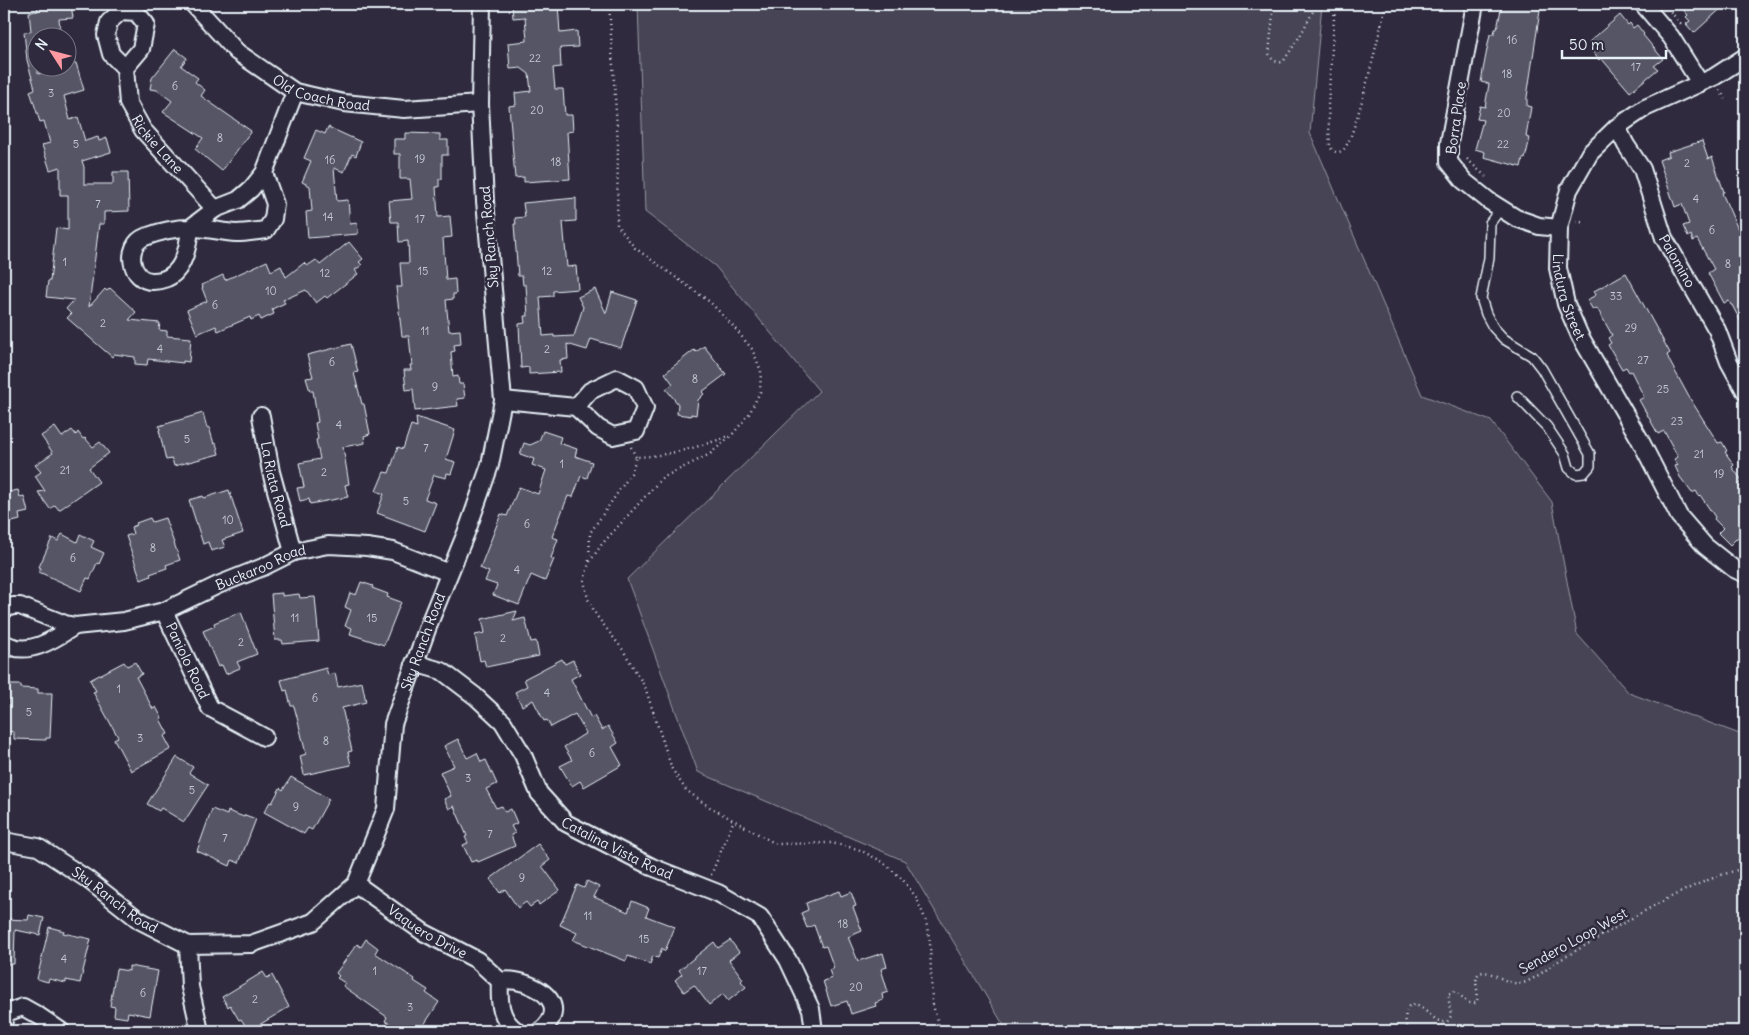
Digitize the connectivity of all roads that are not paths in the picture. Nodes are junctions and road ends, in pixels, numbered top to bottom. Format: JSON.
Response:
{"nodes":[{"id":1,"x":194,"y":4,"type":"edge"},
{"id":2,"x":482,"y":4,"type":"edge"},
{"id":3,"x":1475,"y":4,"type":"edge"},
{"id":4,"x":1643,"y":4,"type":"edge"},
{"id":5,"x":1745,"y":57,"type":"edge"},
{"id":6,"x":125,"y":68,"type":"dead end"},
{"id":7,"x":1700,"y":84,"type":"junction"},
{"id":8,"x":295,"y":92,"type":"junction"},
{"id":9,"x":480,"y":104,"type":"junction"},
{"id":10,"x":1616,"y":127,"type":"junction"},
{"id":11,"x":264,"y":174,"type":"junction"},
{"id":12,"x":1501,"y":208,"type":"junction"},
{"id":13,"x":215,"y":209,"type":"junction"},
{"id":14,"x":1561,"y":222,"type":"junction"},
{"id":15,"x":1745,"y":391,"type":"edge"},
{"id":16,"x":1517,"y":396,"type":"dead end"},
{"id":17,"x":503,"y":400,"type":"junction"},
{"id":18,"x":576,"y":407,"type":"dead end"},
{"id":19,"x":261,"y":416,"type":"dead end"},
{"id":20,"x":293,"y":552,"type":"junction"},
{"id":21,"x":450,"y":573,"type":"junction"},
{"id":22,"x":1745,"y":574,"type":"edge"},
{"id":23,"x":4,"y":609,"type":"edge"},
{"id":24,"x":164,"y":611,"type":"junction"},
{"id":25,"x":75,"y":626,"type":"junction"},
{"id":26,"x":4,"y":643,"type":"edge"},
{"id":27,"x":414,"y":663,"type":"junction"},
{"id":28,"x":264,"y":737,"type":"dead end"},
{"id":29,"x":4,"y":841,"type":"edge"},
{"id":30,"x":356,"y":884,"type":"junction"},
{"id":31,"x":188,"y":945,"type":"junction"},
{"id":32,"x":500,"y":981,"type":"junction"},
{"id":33,"x":4,"y":1021,"type":"edge"},
{"id":34,"x":61,"y":1031,"type":"edge"},
{"id":35,"x":200,"y":1031,"type":"edge"},
{"id":36,"x":517,"y":1031,"type":"edge"},
{"id":37,"x":540,"y":1031,"type":"edge"},
{"id":38,"x":814,"y":1031,"type":"edge"}],
"edges":[{"from":1,"to":8,"type":"street","name":"Old Coach Road"},
{"from":2,"to":9,"type":"street","name":"Sky Ranch Road"},
{"from":3,"to":12,"type":"street","name":"Borra Place"},
{"from":4,"to":7,"type":"street"},
{"from":5,"to":7,"type":"street","name":"Lindura Street"},
{"from":6,"to":13,"type":"street","name":"Rickie Lane"},
{"from":7,"to":10,"type":"street","name":"Lindura Street"},
{"from":8,"to":9,"type":"street","name":"Old Coach Road"},
{"from":8,"to":11,"type":"street"},
{"from":9,"to":17,"type":"street","name":"Sky Ranch Road"},
{"from":10,"to":14,"type":"street","name":"Lindura Street"},
{"from":10,"to":15,"type":"street","name":"Palomino"},
{"from":11,"to":13,"type":"street"},
{"from":11,"to":13,"type":"street"},
{"from":12,"to":14,"type":"street","name":"Borra Place"},
{"from":12,"to":16,"type":"lane"},
{"from":14,"to":22,"type":"street","name":"Lindura Street"},
{"from":17,"to":18,"type":"street"},
{"from":17,"to":21,"type":"street","name":"Sky Ranch Road"},
{"from":19,"to":20,"type":"street","name":"La Riata Road"},
{"from":20,"to":21,"type":"street","name":"Buckaroo Road"},
{"from":20,"to":24,"type":"street","name":"Buckaroo Road"},
{"from":21,"to":27,"type":"street","name":"Sky Ranch Road"},
{"from":23,"to":25,"type":"street","name":"Buckaroo Road"},
{"from":24,"to":25,"type":"street","name":"Buckaroo Road"},
{"from":24,"to":28,"type":"street","name":"Paniolo Road"},
{"from":25,"to":26,"type":"street","name":"Buckaroo Road"},
{"from":27,"to":30,"type":"street","name":"Sky Ranch Road"},
{"from":27,"to":38,"type":"street","name":"Catalina Vista Road"},
{"from":29,"to":31,"type":"street","name":"Sky Ranch Road"},
{"from":30,"to":31,"type":"street","name":"Sky Ranch Road"},
{"from":30,"to":32,"type":"street","name":"Vaquero Drive"},
{"from":31,"to":35,"type":"street"},
{"from":32,"to":36,"type":"street"},
{"from":32,"to":37,"type":"street"},
{"from":33,"to":34,"type":"street"}]}
